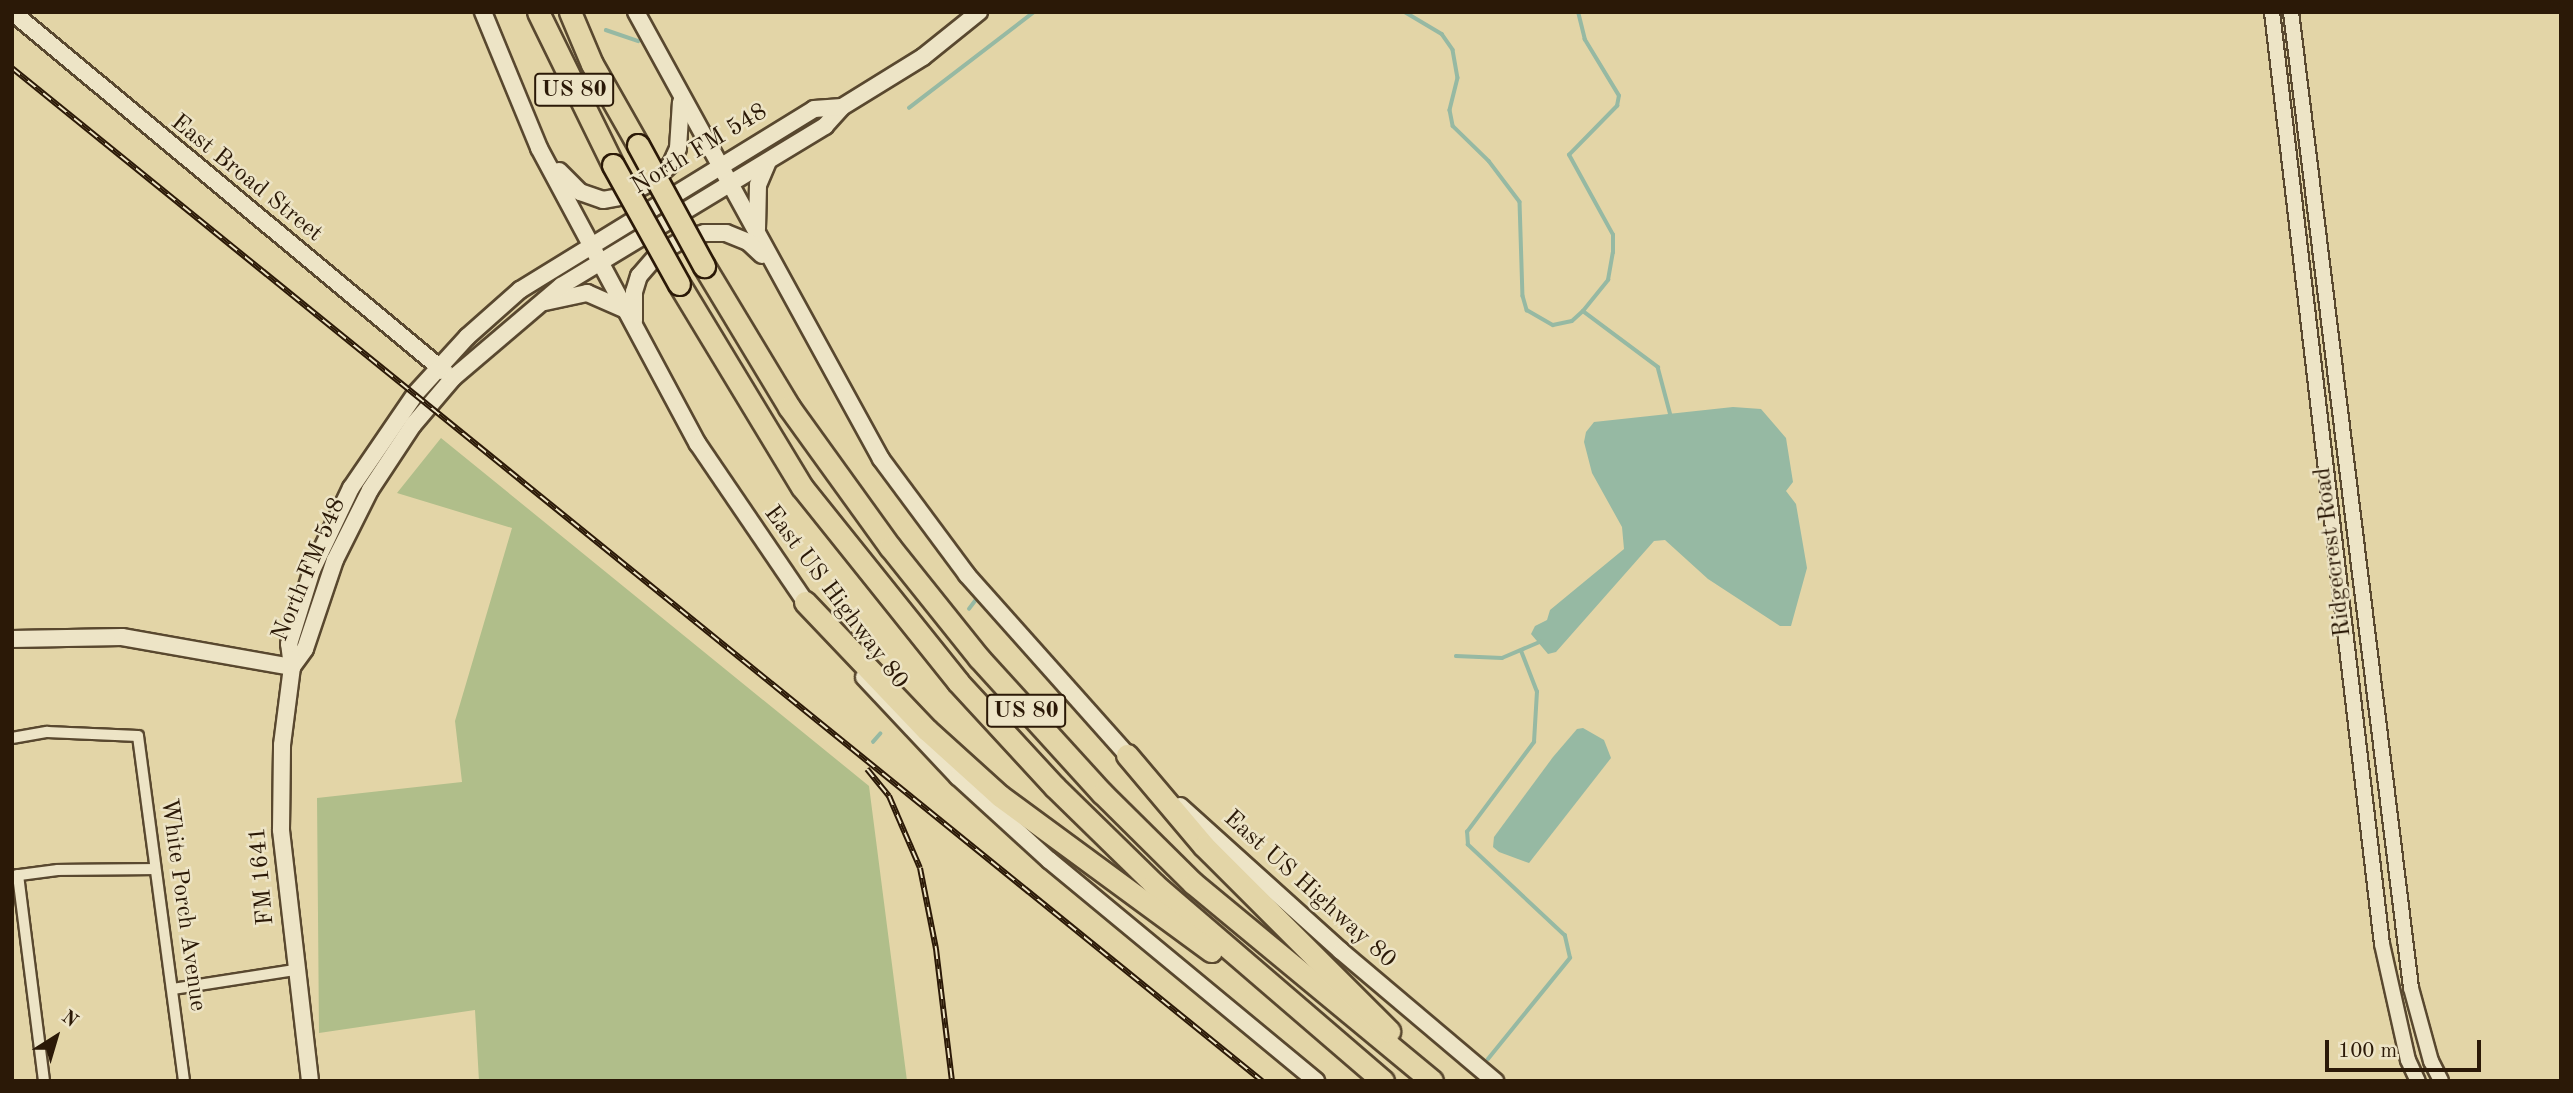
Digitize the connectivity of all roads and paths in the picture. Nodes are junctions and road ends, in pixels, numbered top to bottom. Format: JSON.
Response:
{"nodes":[{"id":1,"x":12,"y":12,"type":"edge"},
{"id":2,"x":483,"y":12,"type":"edge"},
{"id":3,"x":538,"y":12,"type":"edge"},
{"id":4,"x":570,"y":12,"type":"edge"},
{"id":5,"x":636,"y":12,"type":"edge"},
{"id":6,"x":979,"y":12,"type":"edge"},
{"id":7,"x":2272,"y":12,"type":"edge"},
{"id":8,"x":2291,"y":12,"type":"edge"},
{"id":9,"x":681,"y":99,"type":"junction"},
{"id":10,"x":842,"y":107,"type":"junction"},
{"id":11,"x":539,"y":148,"type":"junction"},
{"id":12,"x":768,"y":161,"type":"junction"},
{"id":13,"x":718,"y":166,"type":"junction"},
{"id":14,"x":729,"y":186,"type":"junction"},
{"id":15,"x":759,"y":242,"type":"junction"},
{"id":16,"x":590,"y":243,"type":"junction"},
{"id":17,"x":601,"y":262,"type":"junction"},
{"id":18,"x":771,"y":264,"type":"junction"},
{"id":19,"x":536,"y":304,"type":"junction"},
{"id":20,"x":630,"y":317,"type":"junction"},
{"id":21,"x":439,"y":367,"type":"junction"},
{"id":22,"x":453,"y":378,"type":"junction"},
{"id":23,"x":806,"y":601,"type":"junction"},
{"id":24,"x":12,"y":639,"type":"edge"},
{"id":25,"x":292,"y":667,"type":"junction"},
{"id":26,"x":12,"y":738,"type":"edge"},
{"id":27,"x":1127,"y":755,"type":"junction"},
{"id":28,"x":154,"y":869,"type":"junction"},
{"id":29,"x":15,"y":875,"type":"edge"},
{"id":30,"x":295,"y":970,"type":"junction"},
{"id":31,"x":1268,"y":983,"type":"junction"},
{"id":32,"x":173,"y":989,"type":"junction"},
{"id":33,"x":44,"y":1081,"type":"edge"},
{"id":34,"x":184,"y":1081,"type":"edge"},
{"id":35,"x":310,"y":1081,"type":"edge"},
{"id":36,"x":1316,"y":1081,"type":"edge"},
{"id":37,"x":1383,"y":1081,"type":"edge"},
{"id":38,"x":1432,"y":1081,"type":"edge"},
{"id":39,"x":1441,"y":1081,"type":"edge"},
{"id":40,"x":1495,"y":1081,"type":"edge"},
{"id":41,"x":2418,"y":1081,"type":"edge"},
{"id":42,"x":2441,"y":1081,"type":"edge"}],
"edges":[{"from":1,"to":21,"type":"main road","name":"East Broad Street"},
{"from":2,"to":11,"type":"main road","name":"East US Highway 80"},
{"from":3,"to":31,"type":"highway","number":"US 80","bridge":true},
{"from":4,"to":38,"type":"highway","number":"US 80","bridge":true},
{"from":5,"to":9,"type":"main road","name":"East US Highway 80"},
{"from":6,"to":10,"type":"main road","name":"North FM 548"},
{"from":7,"to":41,"type":"street","name":"Ridgecrest Road"},
{"from":8,"to":42,"type":"street","name":"Ridgecrest Road"},
{"from":9,"to":11,"type":"main road"},
{"from":9,"to":13,"type":"main road","name":"East US Highway 80"},
{"from":10,"to":12,"type":"main road","name":"North FM 548"},
{"from":10,"to":13,"type":"main road","name":"North FM 548"},
{"from":11,"to":16,"type":"main road","name":"East US Highway 80"},
{"from":12,"to":14,"type":"main road","name":"North FM 548"},
{"from":12,"to":15,"type":"main road"},
{"from":13,"to":14,"type":"main road","name":"East US Highway 80"},
{"from":13,"to":16,"type":"main road","name":"North FM 548"},
{"from":14,"to":15,"type":"main road","name":"East US Highway 80"},
{"from":14,"to":17,"type":"main road","name":"North FM 548"},
{"from":15,"to":18,"type":"main road","name":"East US Highway 80"},
{"from":16,"to":17,"type":"main road","name":"East US Highway 80"},
{"from":16,"to":21,"type":"main road","name":"North FM 548"},
{"from":17,"to":19,"type":"main road","name":"North FM 548"},
{"from":17,"to":20,"type":"main road","name":"East US Highway 80"},
{"from":18,"to":20,"type":"main road"},
{"from":18,"to":27,"type":"main road","name":"East US Highway 80"},
{"from":19,"to":20,"type":"main road"},
{"from":19,"to":22,"type":"main road","name":"North FM 548"},
{"from":20,"to":23,"type":"main road","name":"East US Highway 80"},
{"from":21,"to":22,"type":"main road","name":"East Broad Street"},
{"from":21,"to":25,"type":"main road","name":"North FM 548"},
{"from":22,"to":25,"type":"main road","name":"North FM 548"},
{"from":23,"to":31,"type":"highway"},
{"from":23,"to":36,"type":"main road","name":"East US Highway 80"},
{"from":24,"to":25,"type":"main road"},
{"from":25,"to":30,"type":"main road","name":"FM 1641","number":"FM 1641"},
{"from":26,"to":28,"type":"street","name":"White Porch Avenue"},
{"from":27,"to":39,"type":"highway"},
{"from":27,"to":40,"type":"main road","name":"East US Highway 80"},
{"from":28,"to":29,"type":"street"},
{"from":28,"to":32,"type":"street","name":"White Porch Avenue"},
{"from":29,"to":33,"type":"street"},
{"from":30,"to":32,"type":"street"},
{"from":30,"to":35,"type":"main road","name":"FM 1641","number":"FM 1641"},
{"from":31,"to":37,"type":"highway","number":"US 80"},
{"from":32,"to":34,"type":"street","name":"White Porch Avenue"}]}
